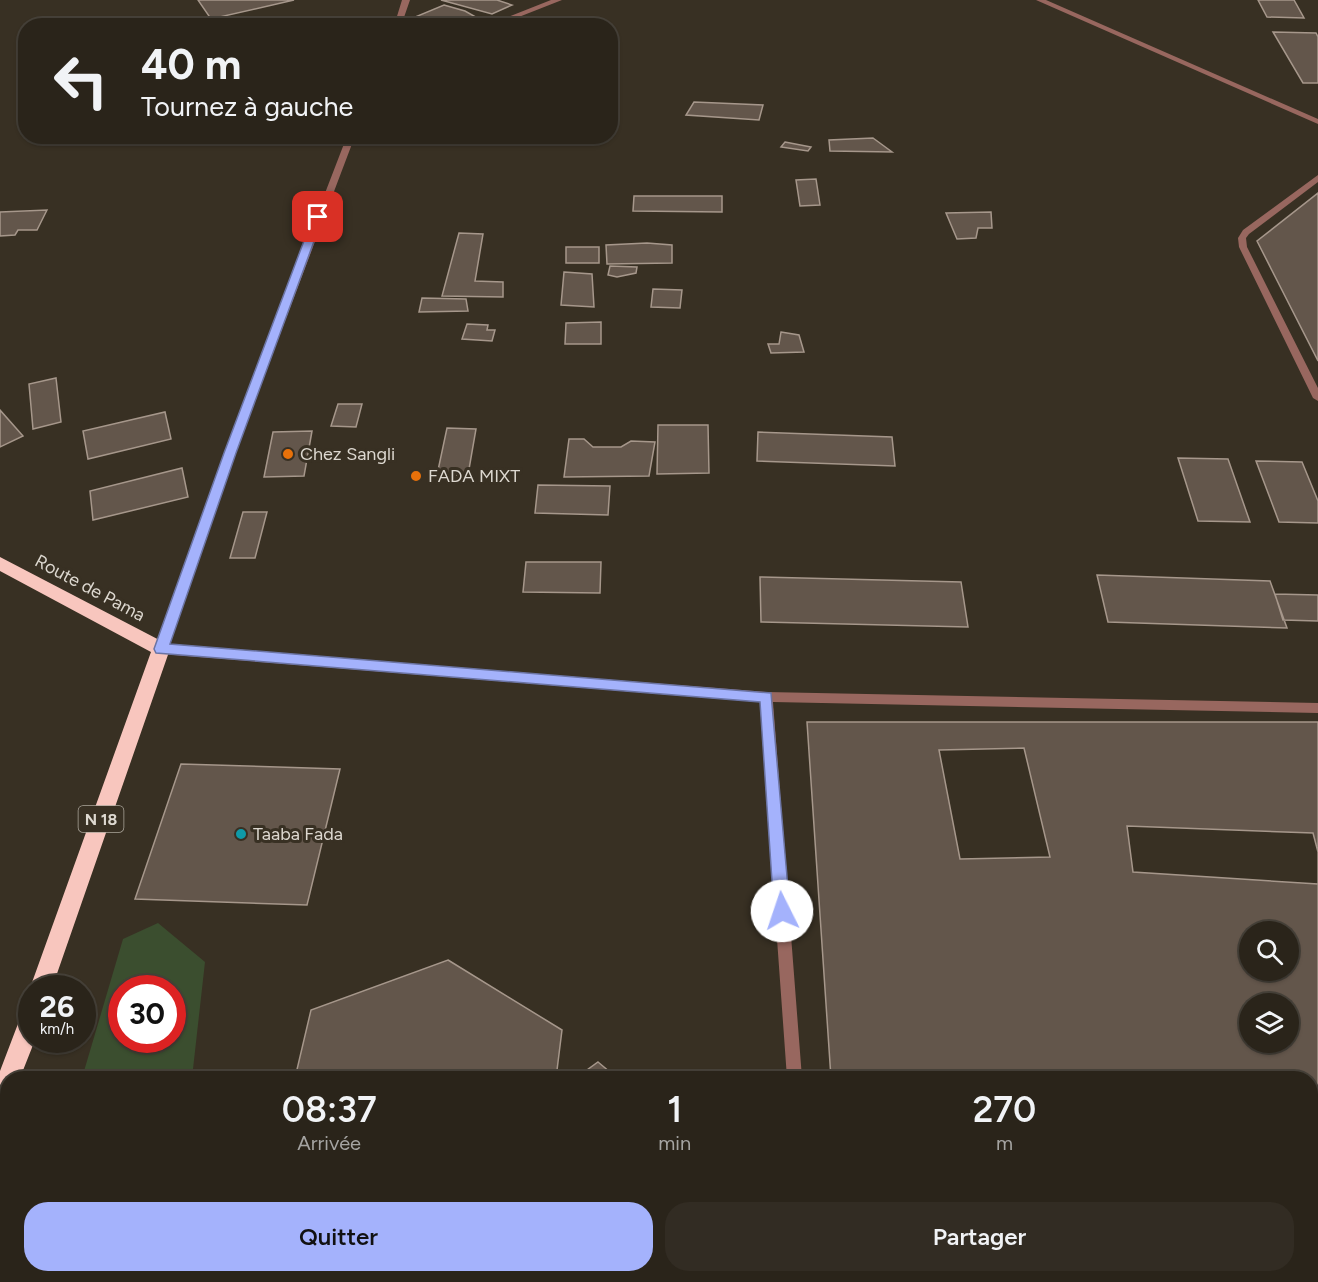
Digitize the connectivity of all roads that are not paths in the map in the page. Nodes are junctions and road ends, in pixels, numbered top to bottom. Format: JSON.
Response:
{"nodes":[{"id":1,"x":406,"y":0,"type":"edge"},
{"id":2,"x":558,"y":0,"type":"edge"},
{"id":3,"x":1040,"y":0,"type":"edge"},
{"id":4,"x":400,"y":18,"type":"edge"},
{"id":5,"x":510,"y":18,"type":"edge"},
{"id":6,"x":1318,"y":122,"type":"edge"},
{"id":7,"x":348,"y":144,"type":"edge"},
{"id":8,"x":1318,"y":178,"type":"edge"},
{"id":9,"x":1318,"y":398,"type":"edge"},
{"id":10,"x":0,"y":563,"type":"edge"},
{"id":11,"x":161,"y":649,"type":"junction"},
{"id":12,"x":766,"y":697,"type":"junction"},
{"id":13,"x":1318,"y":708,"type":"edge"},
{"id":14,"x":46,"y":975,"type":"edge"},
{"id":15,"x":18,"y":1053,"type":"edge"},
{"id":16,"x":12,"y":1071,"type":"edge"},
{"id":17,"x":793,"y":1071,"type":"edge"}],
"edges":[{"from":1,"to":4,"type":"street"},
{"from":2,"to":5,"type":"street"},
{"from":3,"to":6,"type":"street"},
{"from":7,"to":11,"type":"street"},
{"from":8,"to":9,"type":"street"},
{"from":10,"to":11,"type":"highway","name":"Route de Pama"},
{"from":11,"to":12,"type":"street"},
{"from":11,"to":14,"type":"highway","number":"N 18"},
{"from":12,"to":13,"type":"street"},
{"from":12,"to":17,"type":"street"},
{"from":15,"to":16,"type":"highway"}]}
